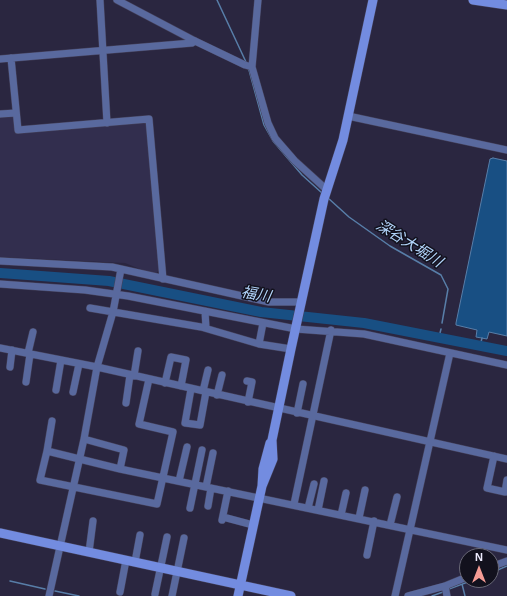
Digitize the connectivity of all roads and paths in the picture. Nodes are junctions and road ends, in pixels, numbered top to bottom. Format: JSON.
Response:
{"nodes":[{"id":1,"x":100,"y":0,"type":"edge"},
{"id":2,"x":117,"y":0,"type":"edge"},
{"id":3,"x":258,"y":0,"type":"edge"},
{"id":4,"x":373,"y":0,"type":"edge"},
{"id":5,"x":473,"y":0,"type":"edge"},
{"id":6,"x":507,"y":5,"type":"edge"},
{"id":7,"x":195,"y":41,"type":"junction"},
{"id":8,"x":101,"y":50,"type":"junction"},
{"id":9,"x":11,"y":58,"type":"junction"},
{"id":10,"x":0,"y":59,"type":"edge"},
{"id":11,"x":252,"y":67,"type":"junction"},
{"id":12,"x":16,"y":113,"type":"junction"},
{"id":13,"x":0,"y":114,"type":"edge"},
{"id":14,"x":348,"y":116,"type":"junction"},
{"id":15,"x":107,"y":123,"type":"junction"},
{"id":16,"x":507,"y":150,"type":"edge"},
{"id":17,"x":327,"y":190,"type":"junction"},
{"id":18,"x":0,"y":261,"type":"edge"},
{"id":19,"x":120,"y":271,"type":"junction"},
{"id":20,"x":164,"y":279,"type":"junction"},
{"id":21,"x":0,"y":284,"type":"edge"},
{"id":22,"x":116,"y":294,"type":"junction"},
{"id":23,"x":302,"y":305,"type":"junction"},
{"id":24,"x":90,"y":308,"type":"dead end"},
{"id":25,"x":113,"y":312,"type":"junction"},
{"id":26,"x":205,"y":312,"type":"junction"},
{"id":27,"x":263,"y":323,"type":"junction"},
{"id":28,"x":296,"y":327,"type":"junction"},
{"id":29,"x":206,"y":328,"type":"junction"},
{"id":30,"x":331,"y":330,"type":"junction"},
{"id":31,"x":33,"y":332,"type":"dead end"},
{"id":32,"x":259,"y":344,"type":"junction"},
{"id":33,"x":0,"y":348,"type":"edge"},
{"id":34,"x":291,"y":349,"type":"junction"},
{"id":35,"x":12,"y":350,"type":"junction"},
{"id":36,"x":138,"y":351,"type":"dead end"},
{"id":37,"x":450,"y":352,"type":"junction"},
{"id":38,"x":29,"y":354,"type":"junction"},
{"id":39,"x":61,"y":360,"type":"junction"},
{"id":40,"x":79,"y":364,"type":"junction"},
{"id":41,"x":507,"y":365,"type":"edge"},
{"id":42,"x":10,"y":366,"type":"dead end"},
{"id":43,"x":97,"y":368,"type":"junction"},
{"id":44,"x":208,"y":370,"type":"dead end"},
{"id":45,"x":222,"y":374,"type":"dead end"},
{"id":46,"x":132,"y":375,"type":"junction"},
{"id":47,"x":149,"y":379,"type":"junction"},
{"id":48,"x":246,"y":381,"type":"dead end"},
{"id":49,"x":26,"y":382,"type":"dead end"},
{"id":50,"x":165,"y":383,"type":"junction"},
{"id":51,"x":303,"y":384,"type":"dead end"},
{"id":52,"x":181,"y":386,"type":"junction"},
{"id":53,"x":192,"y":389,"type":"junction"},
{"id":54,"x":56,"y":390,"type":"dead end"},
{"id":55,"x":73,"y":392,"type":"dead end"},
{"id":56,"x":204,"y":392,"type":"junction"},
{"id":57,"x":217,"y":395,"type":"junction"},
{"id":58,"x":248,"y":402,"type":"junction"},
{"id":59,"x":126,"y":403,"type":"dead end"},
{"id":60,"x":278,"y":409,"type":"junction"},
{"id":61,"x":297,"y":413,"type":"junction"},
{"id":62,"x":311,"y":416,"type":"junction"},
{"id":63,"x":52,"y":421,"type":"dead end"},
{"id":64,"x":84,"y":439,"type":"junction"},
{"id":65,"x":430,"y":441,"type":"junction"},
{"id":66,"x":187,"y":447,"type":"dead end"},
{"id":67,"x":202,"y":450,"type":"dead end"},
{"id":68,"x":47,"y":451,"type":"junction"},
{"id":69,"x":213,"y":453,"type":"dead end"},
{"id":70,"x":494,"y":456,"type":"junction"},
{"id":71,"x":79,"y":459,"type":"junction"},
{"id":72,"x":507,"y":459,"type":"edge"},
{"id":73,"x":120,"y":469,"type":"junction"},
{"id":74,"x":163,"y":477,"type":"junction"},
{"id":75,"x":507,"y":480,"type":"edge"},
{"id":76,"x":179,"y":481,"type":"junction"},
{"id":77,"x":324,"y":481,"type":"dead end"},
{"id":78,"x":195,"y":484,"type":"junction"},
{"id":79,"x":314,"y":484,"type":"dead end"},
{"id":80,"x":74,"y":487,"type":"junction"},
{"id":81,"x":208,"y":487,"type":"junction"},
{"id":82,"x":365,"y":490,"type":"dead end"},
{"id":83,"x":228,"y":491,"type":"junction"},
{"id":84,"x":346,"y":493,"type":"dead end"},
{"id":85,"x":260,"y":497,"type":"junction"},
{"id":86,"x":397,"y":497,"type":"dead end"},
{"id":87,"x":294,"y":504,"type":"junction"},
{"id":88,"x":208,"y":506,"type":"dead end"},
{"id":89,"x":190,"y":508,"type":"dead end"},
{"id":90,"x":308,"y":508,"type":"junction"},
{"id":91,"x":318,"y":510,"type":"junction"},
{"id":92,"x":341,"y":514,"type":"junction"},
{"id":93,"x":359,"y":518,"type":"junction"},
{"id":94,"x":93,"y":521,"type":"dead end"},
{"id":95,"x":374,"y":521,"type":"junction"},
{"id":96,"x":253,"y":525,"type":"junction"},
{"id":97,"x":390,"y":525,"type":"junction"},
{"id":98,"x":410,"y":529,"type":"junction"},
{"id":99,"x":0,"y":533,"type":"edge"},
{"id":100,"x":140,"y":535,"type":"dead end"},
{"id":101,"x":167,"y":537,"type":"dead end"},
{"id":102,"x":184,"y":538,"type":"dead end"},
{"id":103,"x":61,"y":546,"type":"junction"},
{"id":104,"x":507,"y":550,"type":"edge"},
{"id":105,"x":88,"y":552,"type":"junction"},
{"id":106,"x":367,"y":555,"type":"dead end"},
{"id":107,"x":131,"y":561,"type":"junction"},
{"id":108,"x":160,"y":568,"type":"junction"},
{"id":109,"x":177,"y":571,"type":"junction"},
{"id":110,"x":459,"y":580,"type":"edge"},
{"id":111,"x":241,"y":585,"type":"junction"},
{"id":112,"x":445,"y":586,"type":"junction"},
{"id":113,"x":120,"y":592,"type":"dead end"},
{"id":114,"x":155,"y":594,"type":"dead end"},
{"id":115,"x":273,"y":594,"type":"edge"},
{"id":116,"x":49,"y":596,"type":"edge"},
{"id":117,"x":172,"y":596,"type":"edge"},
{"id":118,"x":238,"y":596,"type":"edge"},
{"id":119,"x":291,"y":596,"type":"edge"},
{"id":120,"x":395,"y":596,"type":"edge"},
{"id":121,"x":408,"y":596,"type":"edge"},
{"id":122,"x":447,"y":596,"type":"edge"}],
"edges":[{"from":1,"to":8,"type":"street"},
{"from":2,"to":7,"type":"street"},
{"from":3,"to":11,"type":"street"},
{"from":4,"to":14,"type":"street"},
{"from":5,"to":6,"type":"street"},
{"from":7,"to":8,"type":"street"},
{"from":7,"to":11,"type":"street"},
{"from":8,"to":9,"type":"street"},
{"from":8,"to":15,"type":"street"},
{"from":9,"to":10,"type":"street"},
{"from":9,"to":12,"type":"street"},
{"from":11,"to":17,"type":"street"},
{"from":12,"to":13,"type":"street"},
{"from":12,"to":15,"type":"street"},
{"from":14,"to":16,"type":"street"},
{"from":14,"to":17,"type":"street"},
{"from":15,"to":20,"type":"street"},
{"from":17,"to":23,"type":"street"},
{"from":18,"to":19,"type":"street"},
{"from":19,"to":20,"type":"street"},
{"from":19,"to":22,"type":"street"},
{"from":20,"to":23,"type":"street"},
{"from":21,"to":22,"type":"street"},
{"from":22,"to":25,"type":"street"},
{"from":22,"to":26,"type":"street"},
{"from":23,"to":28,"type":"street"},
{"from":24,"to":25,"type":"street"},
{"from":25,"to":29,"type":"street"},
{"from":25,"to":43,"type":"street"},
{"from":26,"to":27,"type":"street"},
{"from":26,"to":29,"type":"street"},
{"from":27,"to":28,"type":"street"},
{"from":27,"to":32,"type":"street"},
{"from":28,"to":30,"type":"street"},
{"from":28,"to":34,"type":"street"},
{"from":29,"to":32,"type":"street"},
{"from":30,"to":37,"type":"street"},
{"from":30,"to":62,"type":"street"},
{"from":31,"to":38,"type":"street"},
{"from":32,"to":34,"type":"street"},
{"from":33,"to":35,"type":"street"},
{"from":34,"to":60,"type":"street"},
{"from":35,"to":38,"type":"street"},
{"from":35,"to":42,"type":"street"},
{"from":36,"to":46,"type":"street"},
{"from":37,"to":41,"type":"street"},
{"from":37,"to":65,"type":"street"},
{"from":38,"to":39,"type":"street"},
{"from":38,"to":49,"type":"street"},
{"from":39,"to":40,"type":"street"},
{"from":39,"to":54,"type":"street"},
{"from":40,"to":43,"type":"street"},
{"from":40,"to":55,"type":"street"},
{"from":43,"to":46,"type":"street"},
{"from":43,"to":64,"type":"street"},
{"from":44,"to":56,"type":"street"},
{"from":45,"to":57,"type":"street"},
{"from":46,"to":47,"type":"street"},
{"from":46,"to":59,"type":"street"},
{"from":47,"to":50,"type":"street"},
{"from":47,"to":74,"type":"street"},
{"from":48,"to":58,"type":"street"},
{"from":50,"to":52,"type":"street"},
{"from":50,"to":52,"type":"street"},
{"from":51,"to":61,"type":"street"},
{"from":52,"to":53,"type":"street"},
{"from":53,"to":56,"type":"street"},
{"from":53,"to":56,"type":"street"},
{"from":56,"to":57,"type":"street"},
{"from":57,"to":58,"type":"street"},
{"from":58,"to":60,"type":"street"},
{"from":60,"to":61,"type":"street"},
{"from":60,"to":85,"type":"street"},
{"from":61,"to":62,"type":"street"},
{"from":62,"to":65,"type":"street"},
{"from":62,"to":87,"type":"street"},
{"from":63,"to":68,"type":"street"},
{"from":64,"to":71,"type":"street"},
{"from":64,"to":73,"type":"street"},
{"from":65,"to":70,"type":"street"},
{"from":65,"to":98,"type":"street"},
{"from":66,"to":76,"type":"street"},
{"from":67,"to":78,"type":"street"},
{"from":68,"to":71,"type":"street"},
{"from":68,"to":80,"type":"street"},
{"from":69,"to":81,"type":"street"},
{"from":70,"to":72,"type":"street"},
{"from":70,"to":75,"type":"street"},
{"from":71,"to":73,"type":"street"},
{"from":71,"to":80,"type":"street"},
{"from":73,"to":74,"type":"street"},
{"from":74,"to":76,"type":"street"},
{"from":74,"to":80,"type":"street"},
{"from":76,"to":78,"type":"street"},
{"from":77,"to":91,"type":"street"},
{"from":78,"to":81,"type":"street"},
{"from":78,"to":89,"type":"street"},
{"from":79,"to":90,"type":"street"},
{"from":80,"to":103,"type":"street"},
{"from":81,"to":83,"type":"street"},
{"from":81,"to":88,"type":"street"},
{"from":82,"to":93,"type":"street"},
{"from":83,"to":85,"type":"street"},
{"from":83,"to":96,"type":"street"},
{"from":84,"to":92,"type":"street"},
{"from":85,"to":87,"type":"street"},
{"from":85,"to":96,"type":"street"},
{"from":86,"to":97,"type":"street"},
{"from":87,"to":90,"type":"street"},
{"from":90,"to":91,"type":"street"},
{"from":91,"to":92,"type":"street"},
{"from":92,"to":93,"type":"street"},
{"from":93,"to":95,"type":"street"},
{"from":94,"to":105,"type":"street"},
{"from":95,"to":97,"type":"street"},
{"from":95,"to":106,"type":"street"},
{"from":96,"to":111,"type":"street"},
{"from":97,"to":98,"type":"street"},
{"from":98,"to":104,"type":"street"},
{"from":98,"to":120,"type":"street"},
{"from":99,"to":103,"type":"street"},
{"from":100,"to":107,"type":"street"},
{"from":101,"to":108,"type":"street"},
{"from":102,"to":109,"type":"street"},
{"from":103,"to":105,"type":"street"},
{"from":103,"to":116,"type":"street"},
{"from":105,"to":107,"type":"street"},
{"from":107,"to":108,"type":"street"},
{"from":107,"to":113,"type":"street"},
{"from":108,"to":109,"type":"street"},
{"from":108,"to":114,"type":"street"},
{"from":109,"to":111,"type":"street"},
{"from":109,"to":117,"type":"street"},
{"from":110,"to":112,"type":"street"},
{"from":111,"to":115,"type":"street"},
{"from":111,"to":118,"type":"street"},
{"from":112,"to":121,"type":"street"},
{"from":112,"to":122,"type":"street"},
{"from":115,"to":119,"type":"street"}]}
